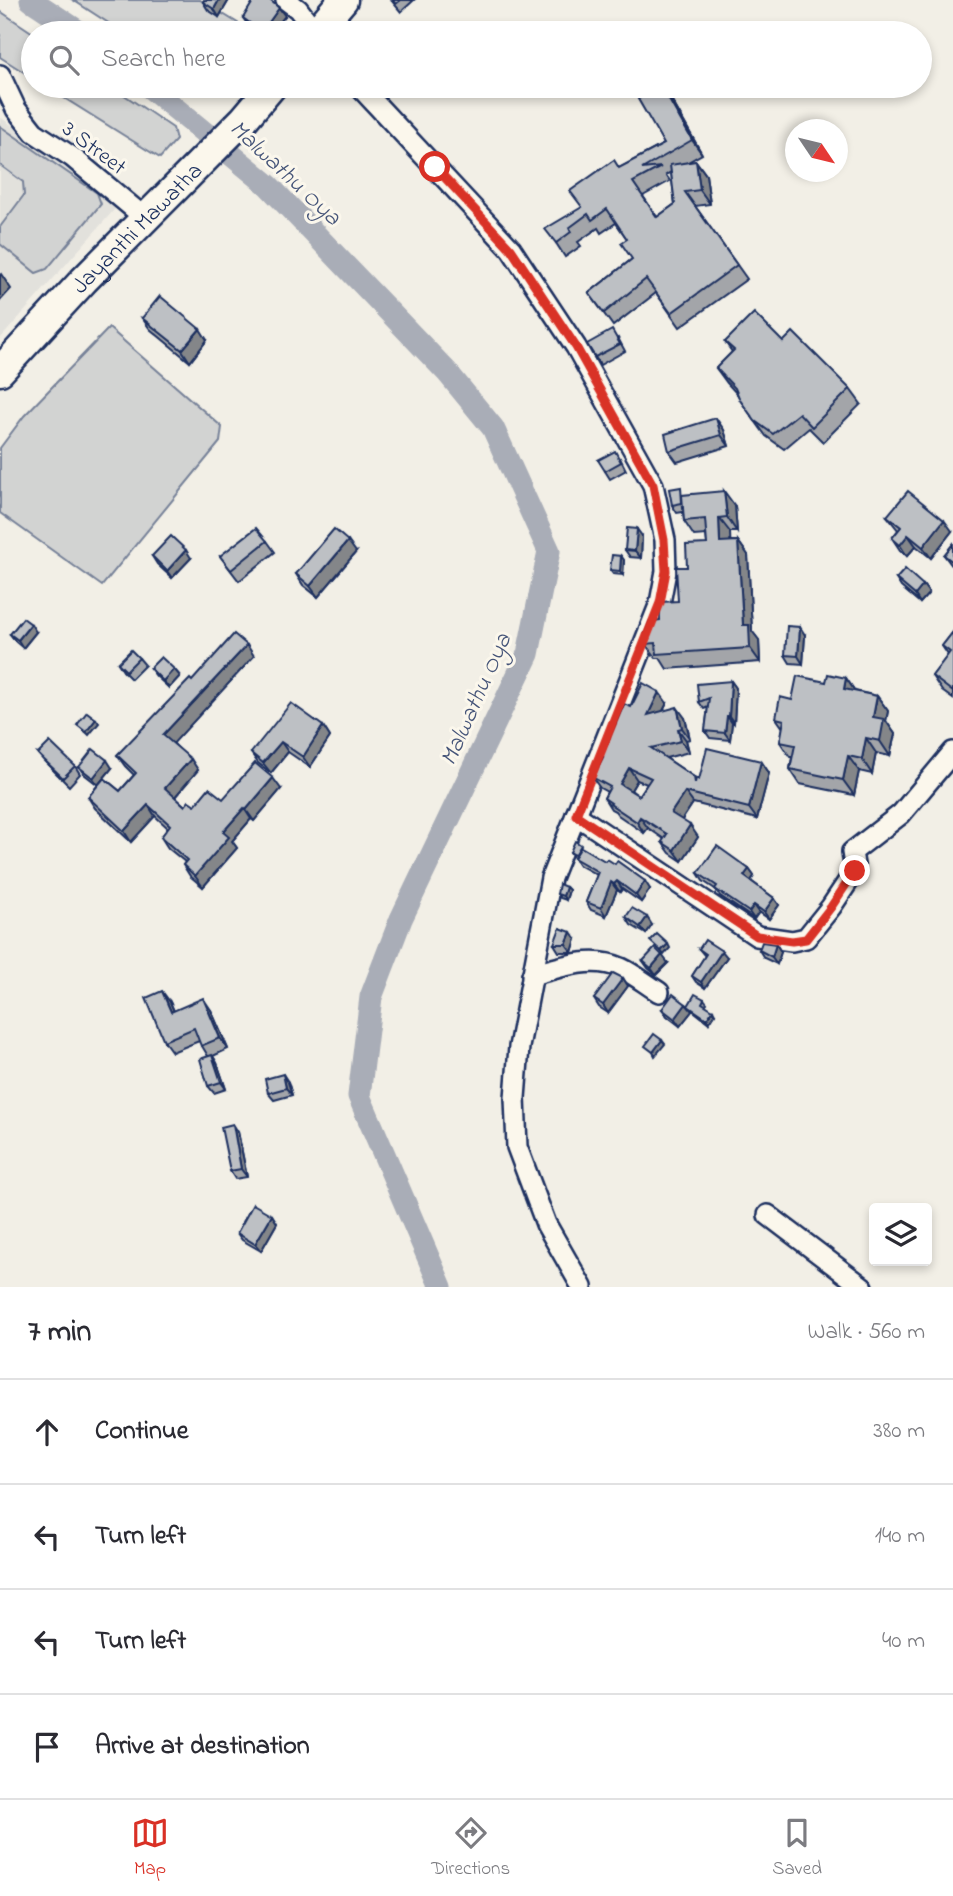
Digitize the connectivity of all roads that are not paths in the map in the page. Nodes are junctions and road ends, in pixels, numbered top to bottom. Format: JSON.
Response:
{"nodes":[{"id":1,"x":286,"y":0,"type":"edge"},
{"id":2,"x":343,"y":0,"type":"edge"},
{"id":3,"x":307,"y":21,"type":"edge"},
{"id":4,"x":321,"y":21,"type":"edge"},
{"id":5,"x":0,"y":75,"type":"edge"},
{"id":6,"x":262,"y":98,"type":"edge"},
{"id":7,"x":370,"y":98,"type":"edge"},
{"id":8,"x":150,"y":213,"type":"junction"},
{"id":9,"x":0,"y":371,"type":"edge"},
{"id":10,"x":953,"y":752,"type":"edge"},
{"id":11,"x":576,"y":815,"type":"junction"},
{"id":12,"x":533,"y":975,"type":"junction"},
{"id":13,"x":659,"y":992,"type":"dead end"},
{"id":14,"x":768,"y":1214,"type":"dead end"},
{"id":15,"x":582,"y":1287,"type":"edge"},
{"id":16,"x":863,"y":1287,"type":"edge"}],
"edges":[{"from":1,"to":3,"type":"street"},
{"from":2,"to":4,"type":"highway"},
{"from":5,"to":8,"type":"street","name":"3 Street"},
{"from":6,"to":8,"type":"highway","name":"Jayanthi Mawatha"},
{"from":7,"to":11,"type":"street"},
{"from":8,"to":9,"type":"highway","name":"Jayanthi Mawatha"},
{"from":10,"to":11,"type":"street"},
{"from":11,"to":12,"type":"street"},
{"from":12,"to":13,"type":"street"},
{"from":12,"to":15,"type":"street"},
{"from":14,"to":16,"type":"street"}]}
